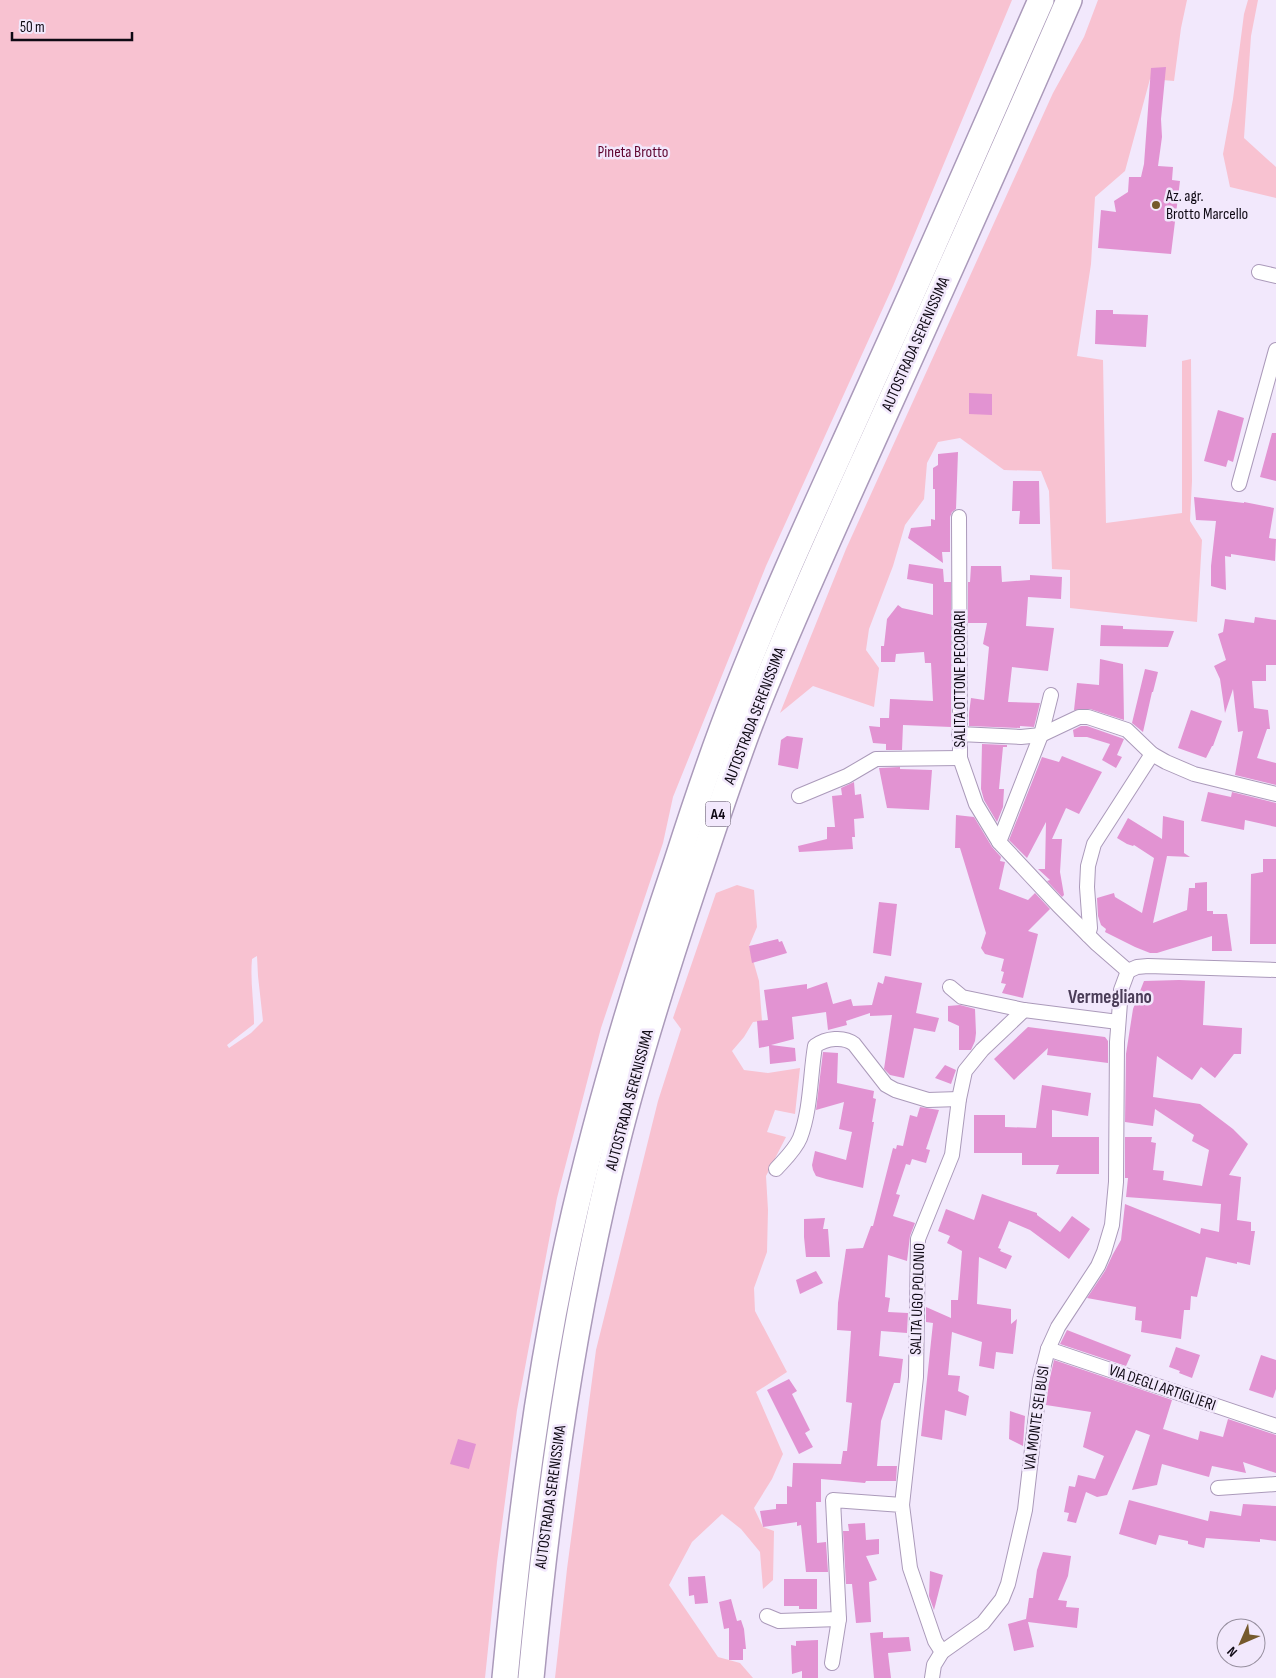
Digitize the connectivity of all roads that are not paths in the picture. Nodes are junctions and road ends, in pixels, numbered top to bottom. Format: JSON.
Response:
{"nodes":[{"id":1,"x":1041,"y":0,"type":"edge"},
{"id":2,"x":1069,"y":0,"type":"edge"},
{"id":3,"x":1259,"y":272,"type":"dead end"},
{"id":4,"x":1276,"y":276,"type":"edge"},
{"id":5,"x":1276,"y":350,"type":"edge"},
{"id":6,"x":1239,"y":484,"type":"dead end"},
{"id":7,"x":960,"y":516,"type":"dead end"},
{"id":8,"x":1051,"y":695,"type":"dead end"},
{"id":9,"x":959,"y":734,"type":"junction"},
{"id":10,"x":1042,"y":736,"type":"junction"},
{"id":11,"x":1152,"y":754,"type":"junction"},
{"id":12,"x":960,"y":758,"type":"junction"},
{"id":13,"x":1276,"y":794,"type":"edge"},
{"id":14,"x":799,"y":796,"type":"dead end"},
{"id":15,"x":999,"y":842,"type":"junction"},
{"id":16,"x":1092,"y":939,"type":"junction"},
{"id":17,"x":1276,"y":970,"type":"edge"},
{"id":18,"x":1128,"y":971,"type":"junction"},
{"id":19,"x":950,"y":987,"type":"dead end"},
{"id":20,"x":1024,"y":1010,"type":"junction"},
{"id":21,"x":1118,"y":1022,"type":"junction"},
{"id":22,"x":959,"y":1099,"type":"junction"},
{"id":23,"x":776,"y":1168,"type":"dead end"},
{"id":24,"x":1048,"y":1349,"type":"junction"},
{"id":25,"x":1276,"y":1426,"type":"edge"},
{"id":26,"x":1276,"y":1484,"type":"edge"},
{"id":27,"x":1218,"y":1488,"type":"dead end"},
{"id":28,"x":902,"y":1505,"type":"junction"},
{"id":29,"x":768,"y":1616,"type":"dead end"},
{"id":30,"x":839,"y":1619,"type":"junction"},
{"id":31,"x":942,"y":1652,"type":"junction"},
{"id":32,"x":832,"y":1663,"type":"dead end"},
{"id":33,"x":505,"y":1678,"type":"edge"},
{"id":34,"x":531,"y":1678,"type":"edge"},
{"id":35,"x":932,"y":1678,"type":"edge"}],
"edges":[{"from":1,"to":33,"type":"highway","name":"AUTOSTRADA SERENISSIMA","number":"A4"},
{"from":2,"to":34,"type":"highway","name":"AUTOSTRADA SERENISSIMA","number":"A4"},
{"from":3,"to":4,"type":"street"},
{"from":5,"to":6,"type":"street"},
{"from":7,"to":9,"type":"street","name":"SALITA OTTONE PECORARI"},
{"from":8,"to":10,"type":"street"},
{"from":9,"to":10,"type":"street"},
{"from":9,"to":12,"type":"street","name":"SALITA OTTONE PECORARI"},
{"from":10,"to":11,"type":"street"},
{"from":10,"to":15,"type":"street"},
{"from":11,"to":13,"type":"street"},
{"from":11,"to":16,"type":"street"},
{"from":12,"to":14,"type":"street"},
{"from":12,"to":15,"type":"street","name":"SALITA OTTONE PECORARI"},
{"from":15,"to":16,"type":"street","name":"SALITA OTTONE PECORARI"},
{"from":16,"to":18,"type":"street","name":"SALITA OTTONE PECORARI"},
{"from":17,"to":18,"type":"street"},
{"from":18,"to":21,"type":"street","name":"VIA MONTE SEI BUSI"},
{"from":19,"to":20,"type":"street"},
{"from":20,"to":21,"type":"street"},
{"from":20,"to":22,"type":"street","name":"SALITA UGO POLONIO"},
{"from":21,"to":24,"type":"street","name":"VIA MONTE SEI BUSI"},
{"from":22,"to":23,"type":"street"},
{"from":22,"to":28,"type":"street","name":"SALITA UGO POLONIO"},
{"from":24,"to":25,"type":"street","name":"VIA DEGLI ARTIGLIERI"},
{"from":24,"to":31,"type":"street","name":"VIA MONTE SEI BUSI"},
{"from":26,"to":27,"type":"street"},
{"from":28,"to":30,"type":"street"},
{"from":28,"to":31,"type":"street","name":"SALITA UGO POLONIO"},
{"from":29,"to":30,"type":"street"},
{"from":30,"to":32,"type":"street"},
{"from":31,"to":35,"type":"street"}]}
